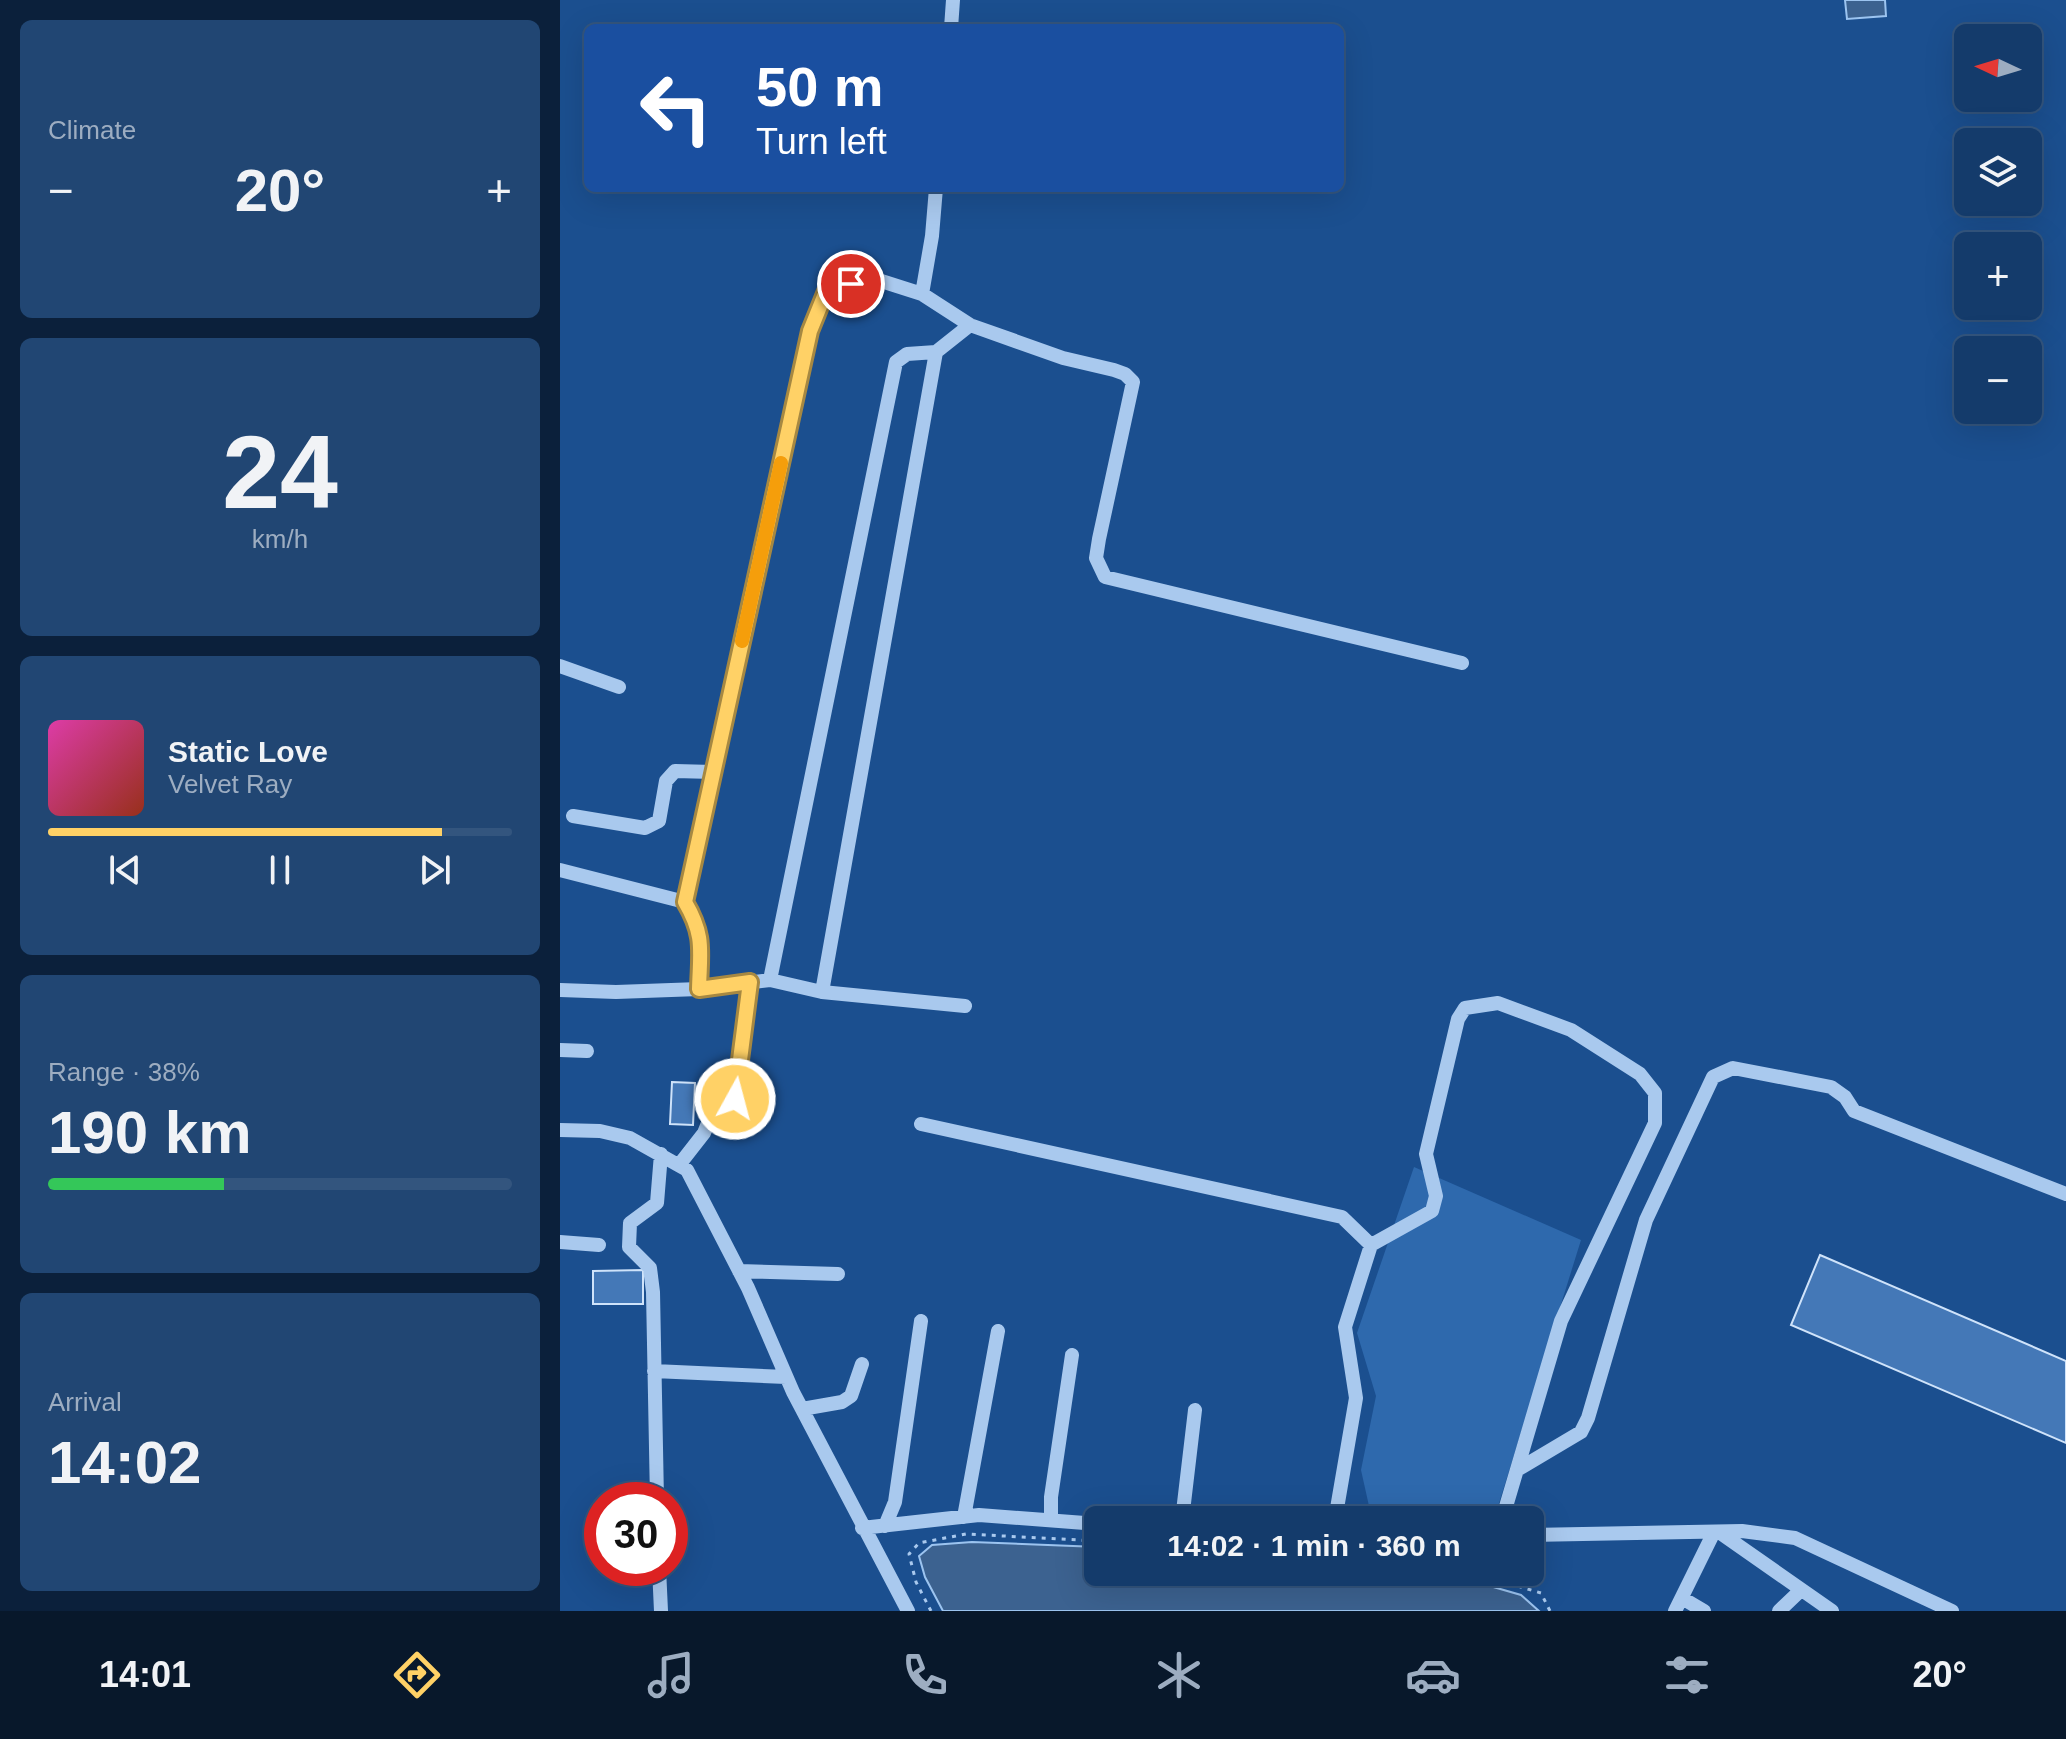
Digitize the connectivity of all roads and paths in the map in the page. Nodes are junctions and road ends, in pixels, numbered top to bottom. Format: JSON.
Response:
{"nodes":[{"id":1,"x":953,"y":0,"type":"edge"},
{"id":2,"x":951,"y":24,"type":"edge"},
{"id":3,"x":936,"y":192,"type":"edge"},
{"id":4,"x":922,"y":294,"type":"junction"},
{"id":5,"x":970,"y":325,"type":"junction"},
{"id":6,"x":936,"y":352,"type":"junction"},
{"id":7,"x":1462,"y":663,"type":"dead end"},
{"id":8,"x":560,"y":666,"type":"edge"},
{"id":9,"x":619,"y":687,"type":"dead end"},
{"id":10,"x":713,"y":772,"type":"junction"},
{"id":11,"x":573,"y":816,"type":"dead end"},
{"id":12,"x":560,"y":870,"type":"edge"},
{"id":13,"x":685,"y":902,"type":"junction"},
{"id":14,"x":770,"y":980,"type":"junction"},
{"id":15,"x":750,"y":982,"type":"junction"},
{"id":16,"x":699,"y":989,"type":"junction"},
{"id":17,"x":560,"y":990,"type":"edge"},
{"id":18,"x":822,"y":992,"type":"junction"},
{"id":19,"x":965,"y":1006,"type":"dead end"},
{"id":20,"x":560,"y":1050,"type":"edge"},
{"id":21,"x":587,"y":1051,"type":"dead end"},
{"id":22,"x":921,"y":1124,"type":"dead end"},
{"id":23,"x":560,"y":1130,"type":"edge"},
{"id":24,"x":661,"y":1154,"type":"junction"},
{"id":25,"x":679,"y":1165,"type":"junction"},
{"id":26,"x":2066,"y":1194,"type":"edge"},
{"id":27,"x":560,"y":1242,"type":"edge"},
{"id":28,"x":599,"y":1245,"type":"dead end"},
{"id":29,"x":1371,"y":1245,"type":"junction"},
{"id":30,"x":739,"y":1271,"type":"junction"},
{"id":31,"x":838,"y":1274,"type":"dead end"},
{"id":32,"x":921,"y":1321,"type":"dead end"},
{"id":33,"x":998,"y":1331,"type":"dead end"},
{"id":34,"x":1072,"y":1355,"type":"dead end"},
{"id":35,"x":862,"y":1364,"type":"dead end"},
{"id":36,"x":654,"y":1371,"type":"junction"},
{"id":37,"x":786,"y":1377,"type":"junction"},
{"id":38,"x":802,"y":1409,"type":"junction"},
{"id":39,"x":1195,"y":1410,"type":"dead end"},
{"id":40,"x":1517,"y":1470,"type":"junction"},
{"id":41,"x":657,"y":1482,"type":"edge"},
{"id":42,"x":1184,"y":1506,"type":"edge"},
{"id":43,"x":1337,"y":1506,"type":"edge"},
{"id":44,"x":1506,"y":1506,"type":"edge"},
{"id":45,"x":964,"y":1517,"type":"junction"},
{"id":46,"x":1051,"y":1520,"type":"junction"},
{"id":47,"x":1084,"y":1523,"type":"edge"},
{"id":48,"x":885,"y":1526,"type":"junction"},
{"id":49,"x":862,"y":1528,"type":"junction"},
{"id":50,"x":1716,"y":1532,"type":"junction"},
{"id":51,"x":1544,"y":1535,"type":"edge"},
{"id":52,"x":1084,"y":1540,"type":"edge"},
{"id":53,"x":660,"y":1586,"type":"edge"},
{"id":54,"x":1517,"y":1586,"type":"edge"},
{"id":55,"x":1807,"y":1594,"type":"junction"},
{"id":56,"x":1678,"y":1605,"type":"edge"},
{"id":57,"x":661,"y":1611,"type":"edge"},
{"id":58,"x":908,"y":1611,"type":"edge"},
{"id":59,"x":931,"y":1611,"type":"edge"},
{"id":60,"x":1550,"y":1611,"type":"edge"},
{"id":61,"x":1704,"y":1611,"type":"edge"},
{"id":62,"x":1779,"y":1611,"type":"edge"},
{"id":63,"x":1805,"y":1611,"type":"edge"},
{"id":64,"x":1832,"y":1611,"type":"edge"},
{"id":65,"x":1952,"y":1611,"type":"edge"}],
"edges":[{"from":1,"to":2,"type":"street"},
{"from":3,"to":4,"type":"street"},
{"from":4,"to":5,"type":"street"},
{"from":4,"to":10,"type":"street"},
{"from":5,"to":6,"type":"street"},
{"from":5,"to":7,"type":"street"},
{"from":6,"to":14,"type":"street"},
{"from":6,"to":18,"type":"street"},
{"from":8,"to":9,"type":"street"},
{"from":10,"to":11,"type":"street"},
{"from":10,"to":13,"type":"street"},
{"from":12,"to":13,"type":"street"},
{"from":13,"to":16,"type":"street"},
{"from":14,"to":15,"type":"street"},
{"from":14,"to":18,"type":"street"},
{"from":15,"to":16,"type":"street"},
{"from":15,"to":25,"type":"street"},
{"from":16,"to":17,"type":"street"},
{"from":18,"to":19,"type":"street"},
{"from":20,"to":21,"type":"street"},
{"from":22,"to":29,"type":"street"},
{"from":23,"to":24,"type":"street"},
{"from":24,"to":25,"type":"street"},
{"from":24,"to":36,"type":"street"},
{"from":25,"to":30,"type":"street"},
{"from":26,"to":40,"type":"street"},
{"from":27,"to":28,"type":"street"},
{"from":29,"to":40,"type":"street"},
{"from":29,"to":43,"type":"street"},
{"from":30,"to":31,"type":"street"},
{"from":30,"to":37,"type":"street"},
{"from":32,"to":48,"type":"street"},
{"from":33,"to":45,"type":"street"},
{"from":34,"to":46,"type":"street"},
{"from":35,"to":38,"type":"street"},
{"from":36,"to":37,"type":"street"},
{"from":36,"to":41,"type":"street"},
{"from":37,"to":38,"type":"street"},
{"from":38,"to":49,"type":"street"},
{"from":39,"to":42,"type":"street"},
{"from":40,"to":44,"type":"street"},
{"from":45,"to":46,"type":"street"},
{"from":45,"to":48,"type":"street"},
{"from":46,"to":47,"type":"street"},
{"from":48,"to":49,"type":"street"},
{"from":49,"to":58,"type":"street"},
{"from":50,"to":51,"type":"street"},
{"from":50,"to":55,"type":"street"},
{"from":50,"to":56,"type":"street"},
{"from":50,"to":65,"type":"street"},
{"from":52,"to":59,"type":"path"},
{"from":53,"to":57,"type":"street"},
{"from":54,"to":60,"type":"path"},
{"from":55,"to":62,"type":"street"},
{"from":55,"to":63,"type":"street"},
{"from":55,"to":64,"type":"street"},
{"from":56,"to":61,"type":"street"}]}
